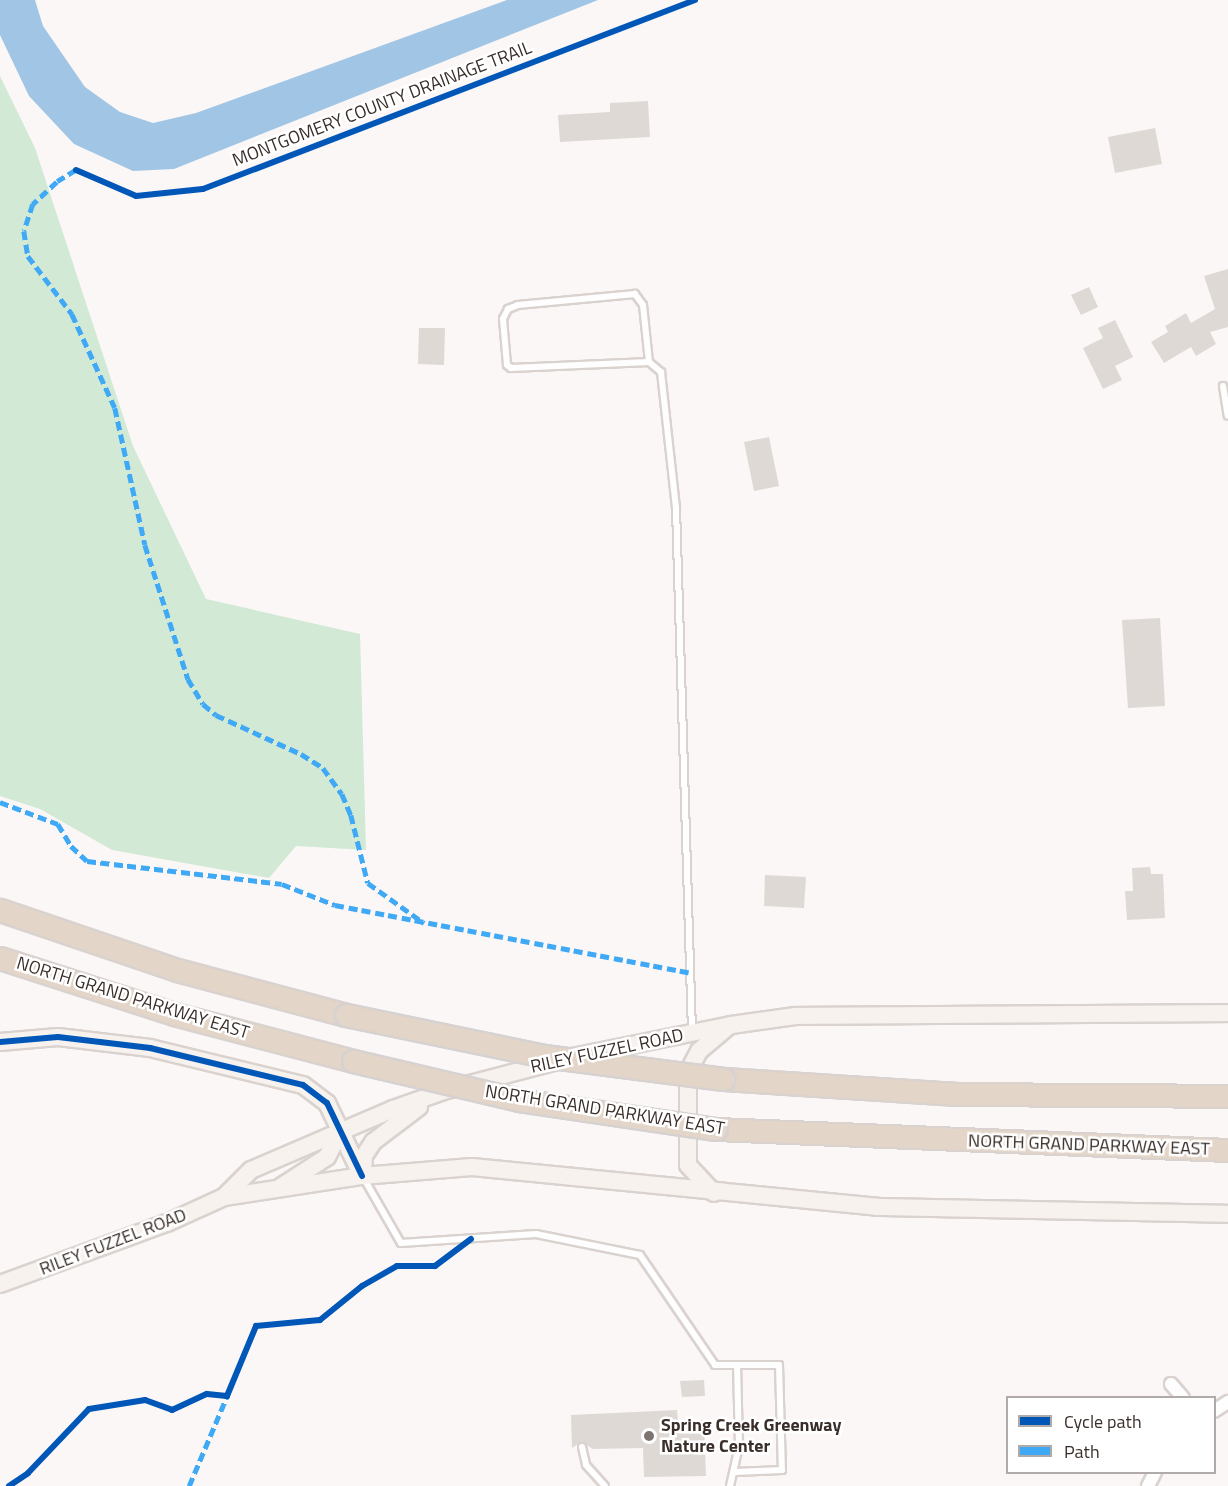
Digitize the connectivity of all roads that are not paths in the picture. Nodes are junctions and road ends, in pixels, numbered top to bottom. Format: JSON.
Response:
{"nodes":[{"id":1,"x":649,"y":362,"type":"junction"},
{"id":2,"x":1223,"y":386,"type":"dead end"},
{"id":3,"x":1228,"y":416,"type":"edge"},
{"id":4,"x":0,"y":910,"type":"edge"},
{"id":5,"x":0,"y":958,"type":"edge"},
{"id":6,"x":1228,"y":1013,"type":"edge"},
{"id":7,"x":731,"y":1025,"type":"junction"},
{"id":8,"x":692,"y":1033,"type":"junction"},
{"id":9,"x":0,"y":1042,"type":"edge"},
{"id":10,"x":447,"y":1090,"type":"junction"},
{"id":11,"x":1228,"y":1096,"type":"edge"},
{"id":12,"x":341,"y":1130,"type":"junction"},
{"id":13,"x":1228,"y":1150,"type":"edge"},
{"id":14,"x":362,"y":1176,"type":"junction"},
{"id":15,"x":274,"y":1192,"type":"junction"},
{"id":16,"x":714,"y":1193,"type":"junction"},
{"id":17,"x":224,"y":1197,"type":"junction"},
{"id":18,"x":1228,"y":1214,"type":"edge"},
{"id":19,"x":0,"y":1284,"type":"edge"},
{"id":20,"x":737,"y":1366,"type":"junction"},
{"id":21,"x":1171,"y":1384,"type":"dead end"},
{"id":22,"x":1181,"y":1396,"type":"edge"},
{"id":23,"x":582,"y":1448,"type":"dead end"},
{"id":24,"x":735,"y":1472,"type":"junction"},
{"id":25,"x":605,"y":1486,"type":"edge"},
{"id":26,"x":730,"y":1486,"type":"edge"}],
"edges":[{"from":1,"to":1,"type":"lane"},
{"from":1,"to":8,"type":"lane"},
{"from":2,"to":3,"type":"lane"},
{"from":4,"to":11,"type":"highway","bridge":true},
{"from":5,"to":13,"type":"highway","name":"NORTH GRAND PARKWAY EAST","bridge":true},
{"from":6,"to":7,"type":"main road"},
{"from":7,"to":8,"type":"main road","name":"RILEY FUZZEL ROAD"},
{"from":7,"to":16,"type":"main road"},
{"from":8,"to":10,"type":"main road","name":"RILEY FUZZEL ROAD"},
{"from":9,"to":12,"type":"main road"},
{"from":10,"to":12,"type":"main road","name":"RILEY FUZZEL ROAD"},
{"from":10,"to":14,"type":"main road"},
{"from":12,"to":14,"type":"main road"},
{"from":12,"to":15,"type":"main road"},
{"from":12,"to":17,"type":"main road","name":"RILEY FUZZEL ROAD"},
{"from":14,"to":15,"type":"main road","name":"RILEY FUZZEL ROAD"},
{"from":14,"to":16,"type":"main road","name":"RILEY FUZZEL ROAD"},
{"from":14,"to":20,"type":"lane"},
{"from":15,"to":17,"type":"main road","name":"RILEY FUZZEL ROAD"},
{"from":16,"to":18,"type":"main road"},
{"from":17,"to":19,"type":"main road","name":"RILEY FUZZEL ROAD"},
{"from":20,"to":24,"type":"lane"},
{"from":20,"to":24,"type":"lane"},
{"from":21,"to":22,"type":"street"},
{"from":23,"to":25,"type":"lane"},
{"from":24,"to":26,"type":"lane"}]}
